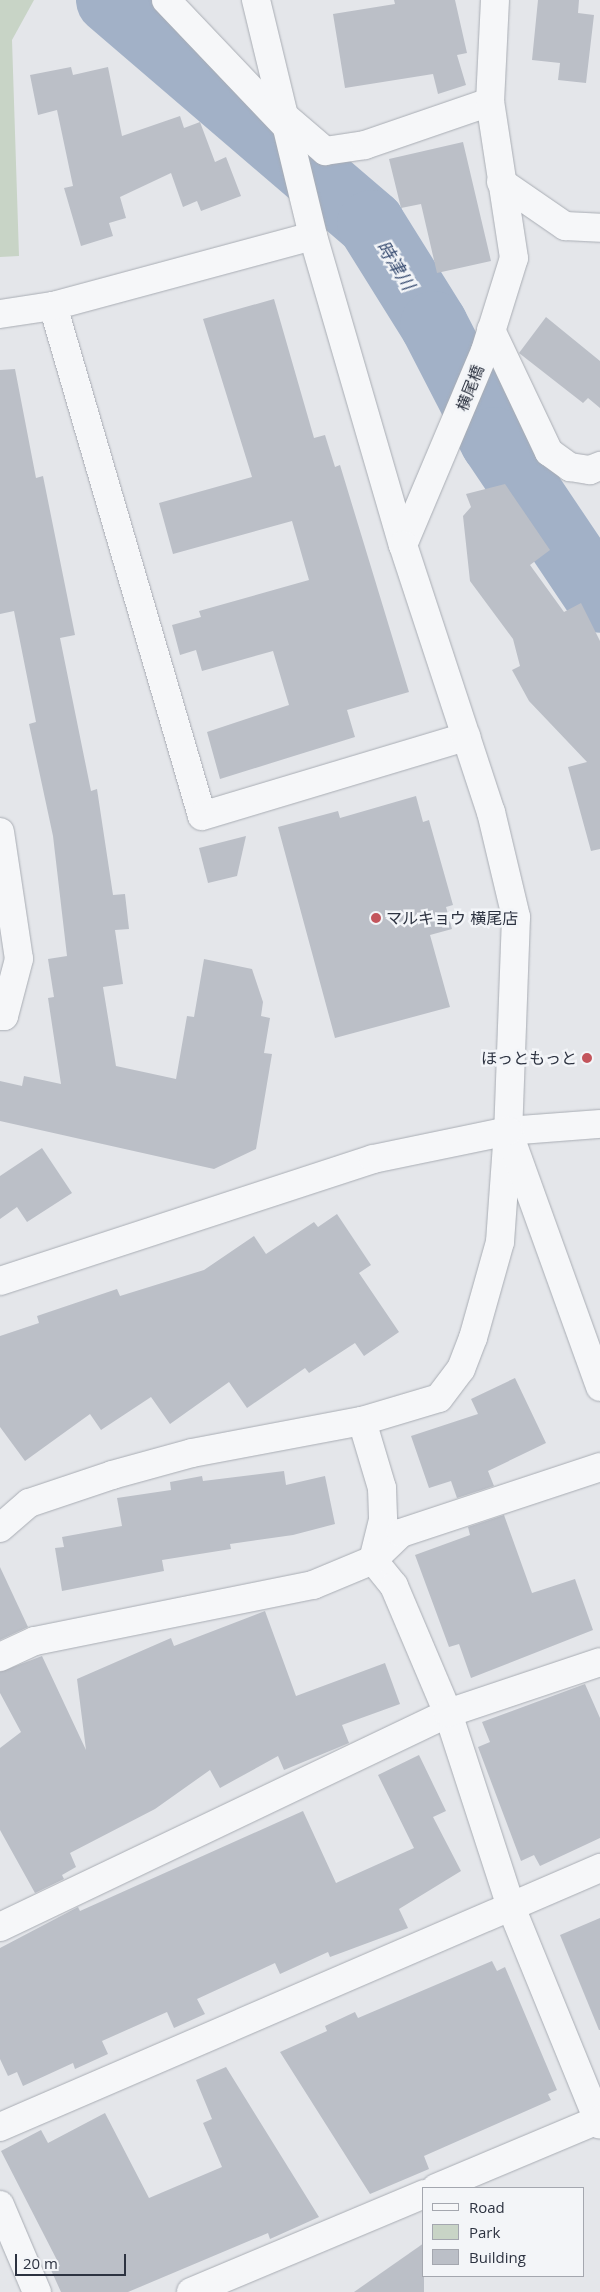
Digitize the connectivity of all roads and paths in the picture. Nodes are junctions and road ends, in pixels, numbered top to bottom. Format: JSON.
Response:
{"nodes":[{"id":1,"x":166,"y":0,"type":"edge"},
{"id":2,"x":256,"y":0,"type":"edge"},
{"id":3,"x":495,"y":0,"type":"edge"},
{"id":4,"x":490,"y":102,"type":"junction"},
{"id":5,"x":283,"y":119,"type":"junction"},
{"id":6,"x":501,"y":182,"type":"junction"},
{"id":7,"x":600,"y":228,"type":"edge"},
{"id":8,"x":313,"y":236,"type":"junction"},
{"id":9,"x":53,"y":306,"type":"junction"},
{"id":10,"x":0,"y":314,"type":"edge"},
{"id":11,"x":488,"y":341,"type":"junction"},
{"id":12,"x":600,"y":466,"type":"edge"},
{"id":13,"x":403,"y":545,"type":"junction"},
{"id":14,"x":466,"y":737,"type":"junction"},
{"id":15,"x":0,"y":832,"type":"edge"},
{"id":16,"x":0,"y":1016,"type":"edge"},
{"id":17,"x":596,"y":1124,"type":"edge"},
{"id":18,"x":508,"y":1131,"type":"junction"},
{"id":19,"x":0,"y":1281,"type":"edge"},
{"id":20,"x":600,"y":1387,"type":"edge"},
{"id":21,"x":362,"y":1421,"type":"junction"},
{"id":22,"x":600,"y":1467,"type":"edge"},
{"id":23,"x":0,"y":1528,"type":"edge"},
{"id":24,"x":373,"y":1560,"type":"junction"},
{"id":25,"x":0,"y":1657,"type":"edge"},
{"id":26,"x":600,"y":1662,"type":"edge"},
{"id":27,"x":448,"y":1713,"type":"junction"},
{"id":28,"x":600,"y":1868,"type":"edge"},
{"id":29,"x":511,"y":1907,"type":"junction"},
{"id":30,"x":0,"y":1927,"type":"edge"},
{"id":31,"x":599,"y":2122,"type":"edge"},
{"id":32,"x":0,"y":2127,"type":"edge"},
{"id":33,"x":438,"y":2187,"type":"edge"},
{"id":34,"x":422,"y":2195,"type":"edge"},
{"id":35,"x":0,"y":2205,"type":"edge"},
{"id":36,"x":37,"y":2292,"type":"edge"},
{"id":37,"x":191,"y":2292,"type":"edge"}],
"edges":[{"from":1,"to":5,"type":"street"},
{"from":2,"to":5,"type":"street"},
{"from":3,"to":4,"type":"street","name":"横尾橋"},
{"from":4,"to":5,"type":"street"},
{"from":4,"to":6,"type":"street","name":"横尾橋"},
{"from":5,"to":8,"type":"street"},
{"from":6,"to":7,"type":"street"},
{"from":6,"to":11,"type":"street","name":"横尾橋"},
{"from":8,"to":9,"type":"street"},
{"from":8,"to":13,"type":"street"},
{"from":9,"to":10,"type":"street"},
{"from":9,"to":14,"type":"street"},
{"from":11,"to":12,"type":"street"},
{"from":11,"to":13,"type":"street","name":"横尾橋"},
{"from":13,"to":14,"type":"street"},
{"from":14,"to":18,"type":"street"},
{"from":15,"to":16,"type":"street"},
{"from":17,"to":18,"type":"street"},
{"from":18,"to":19,"type":"street"},
{"from":18,"to":20,"type":"street"},
{"from":18,"to":21,"type":"street"},
{"from":21,"to":23,"type":"street"},
{"from":21,"to":24,"type":"street"},
{"from":22,"to":24,"type":"street"},
{"from":24,"to":25,"type":"street"},
{"from":24,"to":27,"type":"street"},
{"from":26,"to":27,"type":"street"},
{"from":27,"to":29,"type":"street"},
{"from":27,"to":30,"type":"street"},
{"from":28,"to":29,"type":"street"},
{"from":29,"to":31,"type":"street"},
{"from":29,"to":32,"type":"street"},
{"from":31,"to":33,"type":"street"},
{"from":34,"to":37,"type":"street"},
{"from":35,"to":36,"type":"street"}]}
